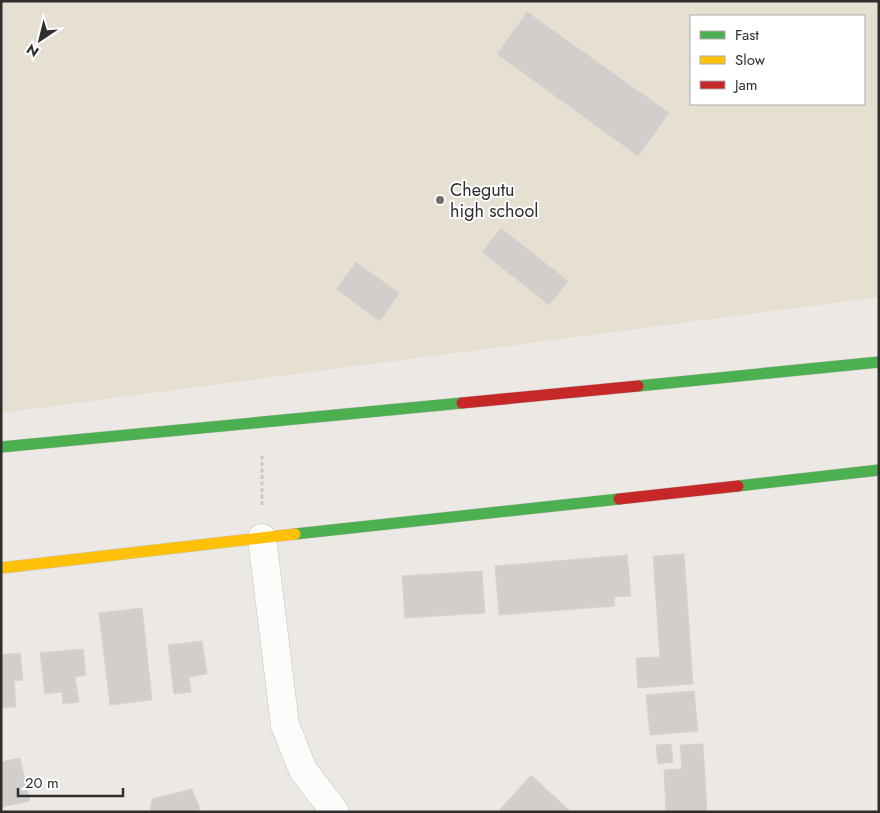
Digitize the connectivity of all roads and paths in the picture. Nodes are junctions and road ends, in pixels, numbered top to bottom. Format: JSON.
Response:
{"nodes":[{"id":1,"x":879,"y":362,"type":"edge"},
{"id":2,"x":262,"y":423,"type":"junction"},
{"id":3,"x":1,"y":447,"type":"edge"},
{"id":4,"x":879,"y":470,"type":"edge"},
{"id":5,"x":262,"y":538,"type":"junction"},
{"id":6,"x":1,"y":568,"type":"edge"},
{"id":7,"x":336,"y":812,"type":"edge"}],
"edges":[{"from":1,"to":2,"type":"street"},
{"from":2,"to":3,"type":"street"},
{"from":2,"to":5,"type":"path"},
{"from":4,"to":5,"type":"street"},
{"from":5,"to":6,"type":"street"},
{"from":5,"to":7,"type":"street"}]}
